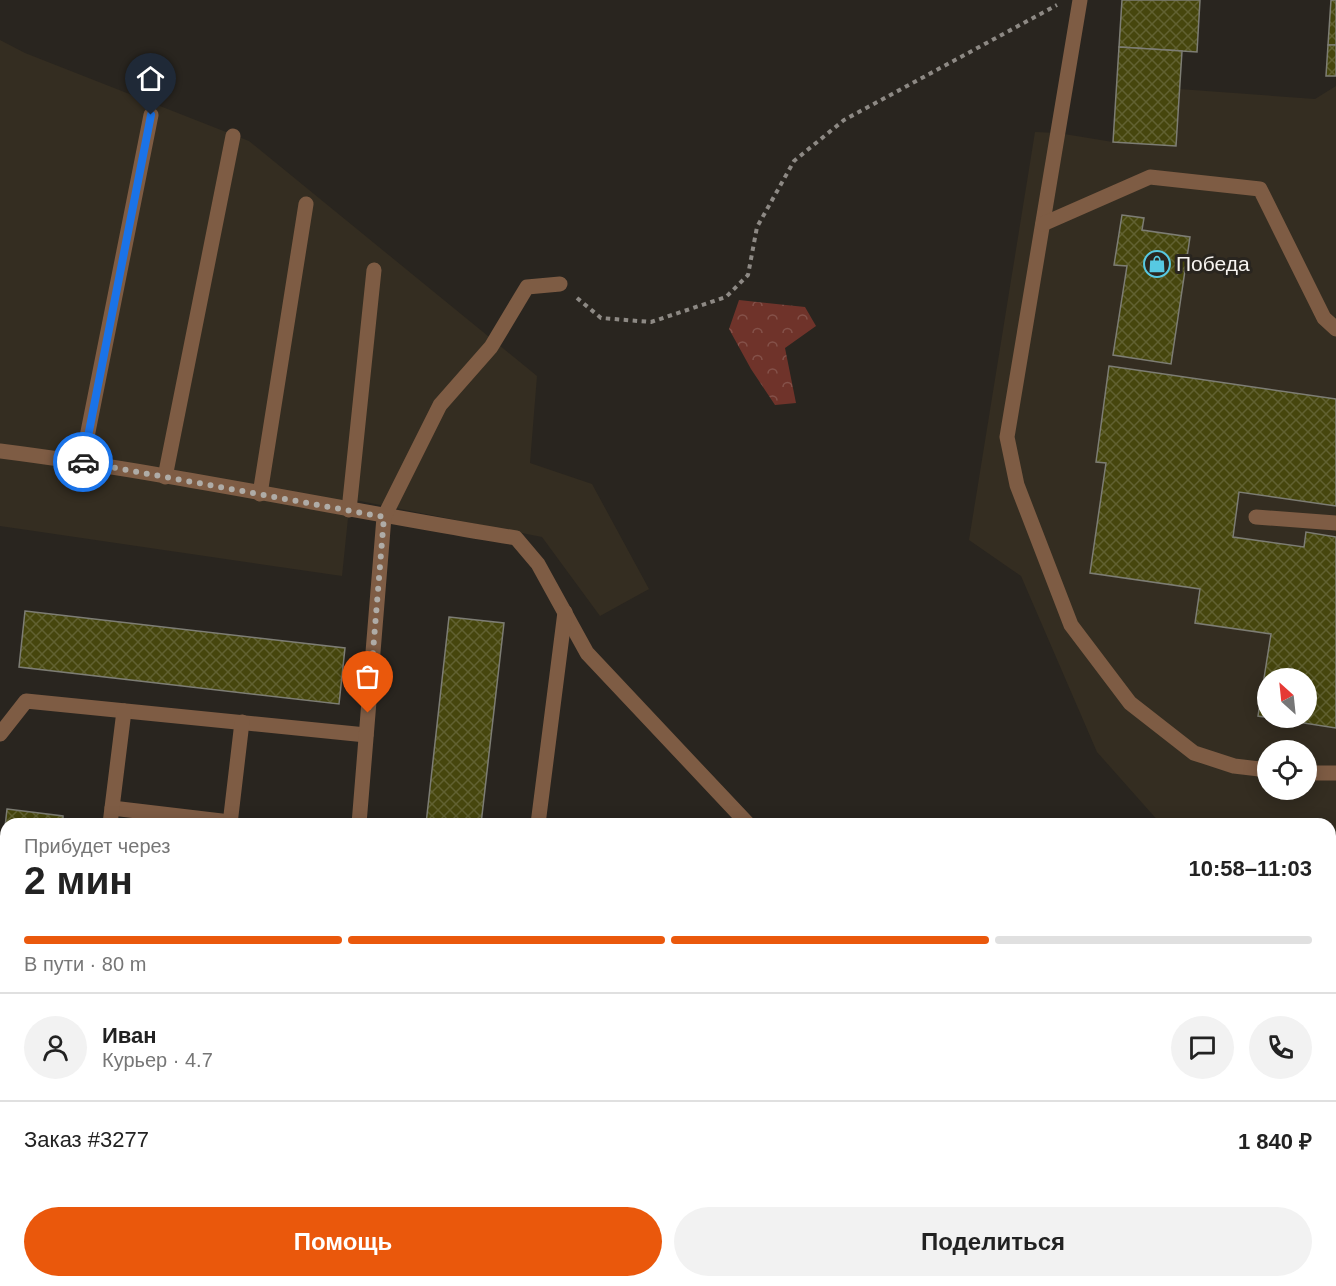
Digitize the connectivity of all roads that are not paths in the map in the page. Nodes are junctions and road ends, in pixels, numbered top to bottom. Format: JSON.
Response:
{"nodes":[{"id":1,"x":1080,"y":0,"type":"edge"},
{"id":2,"x":151,"y":115,"type":"dead end"},
{"id":3,"x":233,"y":136,"type":"dead end"},
{"id":4,"x":306,"y":204,"type":"dead end"},
{"id":5,"x":1043,"y":225,"type":"junction"},
{"id":6,"x":374,"y":270,"type":"dead end"},
{"id":7,"x":560,"y":284,"type":"road end"},
{"id":8,"x":1336,"y":329,"type":"edge"},
{"id":9,"x":0,"y":451,"type":"edge"},
{"id":10,"x":82,"y":462,"type":"junction"},
{"id":11,"x":165,"y":477,"type":"junction"},
{"id":12,"x":260,"y":494,"type":"junction"},
{"id":13,"x":349,"y":510,"type":"junction"},
{"id":14,"x":384,"y":517,"type":"junction"},
{"id":15,"x":1256,"y":518,"type":"dead end"},
{"id":16,"x":1336,"y":523,"type":"edge"},
{"id":17,"x":565,"y":612,"type":"junction"},
{"id":18,"x":124,"y":711,"type":"junction"},
{"id":19,"x":242,"y":723,"type":"junction"},
{"id":20,"x":0,"y":734,"type":"edge"},
{"id":21,"x":366,"y":735,"type":"junction"},
{"id":22,"x":1257,"y":769,"type":"edge"},
{"id":23,"x":1317,"y":773,"type":"edge"},
{"id":24,"x":1336,"y":773,"type":"edge"},
{"id":25,"x":112,"y":808,"type":"junction"},
{"id":26,"x":111,"y":818,"type":"edge"},
{"id":27,"x":191,"y":818,"type":"edge"},
{"id":28,"x":231,"y":818,"type":"edge"},
{"id":29,"x":359,"y":818,"type":"edge"},
{"id":30,"x":539,"y":818,"type":"edge"},
{"id":31,"x":742,"y":818,"type":"edge"}],
"edges":[{"from":1,"to":5,"type":"street"},
{"from":2,"to":10,"type":"street"},
{"from":3,"to":11,"type":"street"},
{"from":4,"to":12,"type":"street"},
{"from":5,"to":8,"type":"street"},
{"from":5,"to":22,"type":"street"},
{"from":6,"to":13,"type":"street"},
{"from":7,"to":14,"type":"street"},
{"from":9,"to":10,"type":"street"},
{"from":10,"to":11,"type":"street"},
{"from":11,"to":12,"type":"street"},
{"from":12,"to":13,"type":"street"},
{"from":13,"to":14,"type":"street"},
{"from":14,"to":17,"type":"street"},
{"from":14,"to":21,"type":"street"},
{"from":15,"to":16,"type":"street"},
{"from":17,"to":30,"type":"street"},
{"from":17,"to":31,"type":"street"},
{"from":18,"to":19,"type":"street"},
{"from":18,"to":20,"type":"street"},
{"from":18,"to":25,"type":"street"},
{"from":19,"to":21,"type":"street"},
{"from":19,"to":28,"type":"street"},
{"from":21,"to":29,"type":"street"},
{"from":23,"to":24,"type":"street"},
{"from":25,"to":26,"type":"street"},
{"from":25,"to":27,"type":"street"}]}
